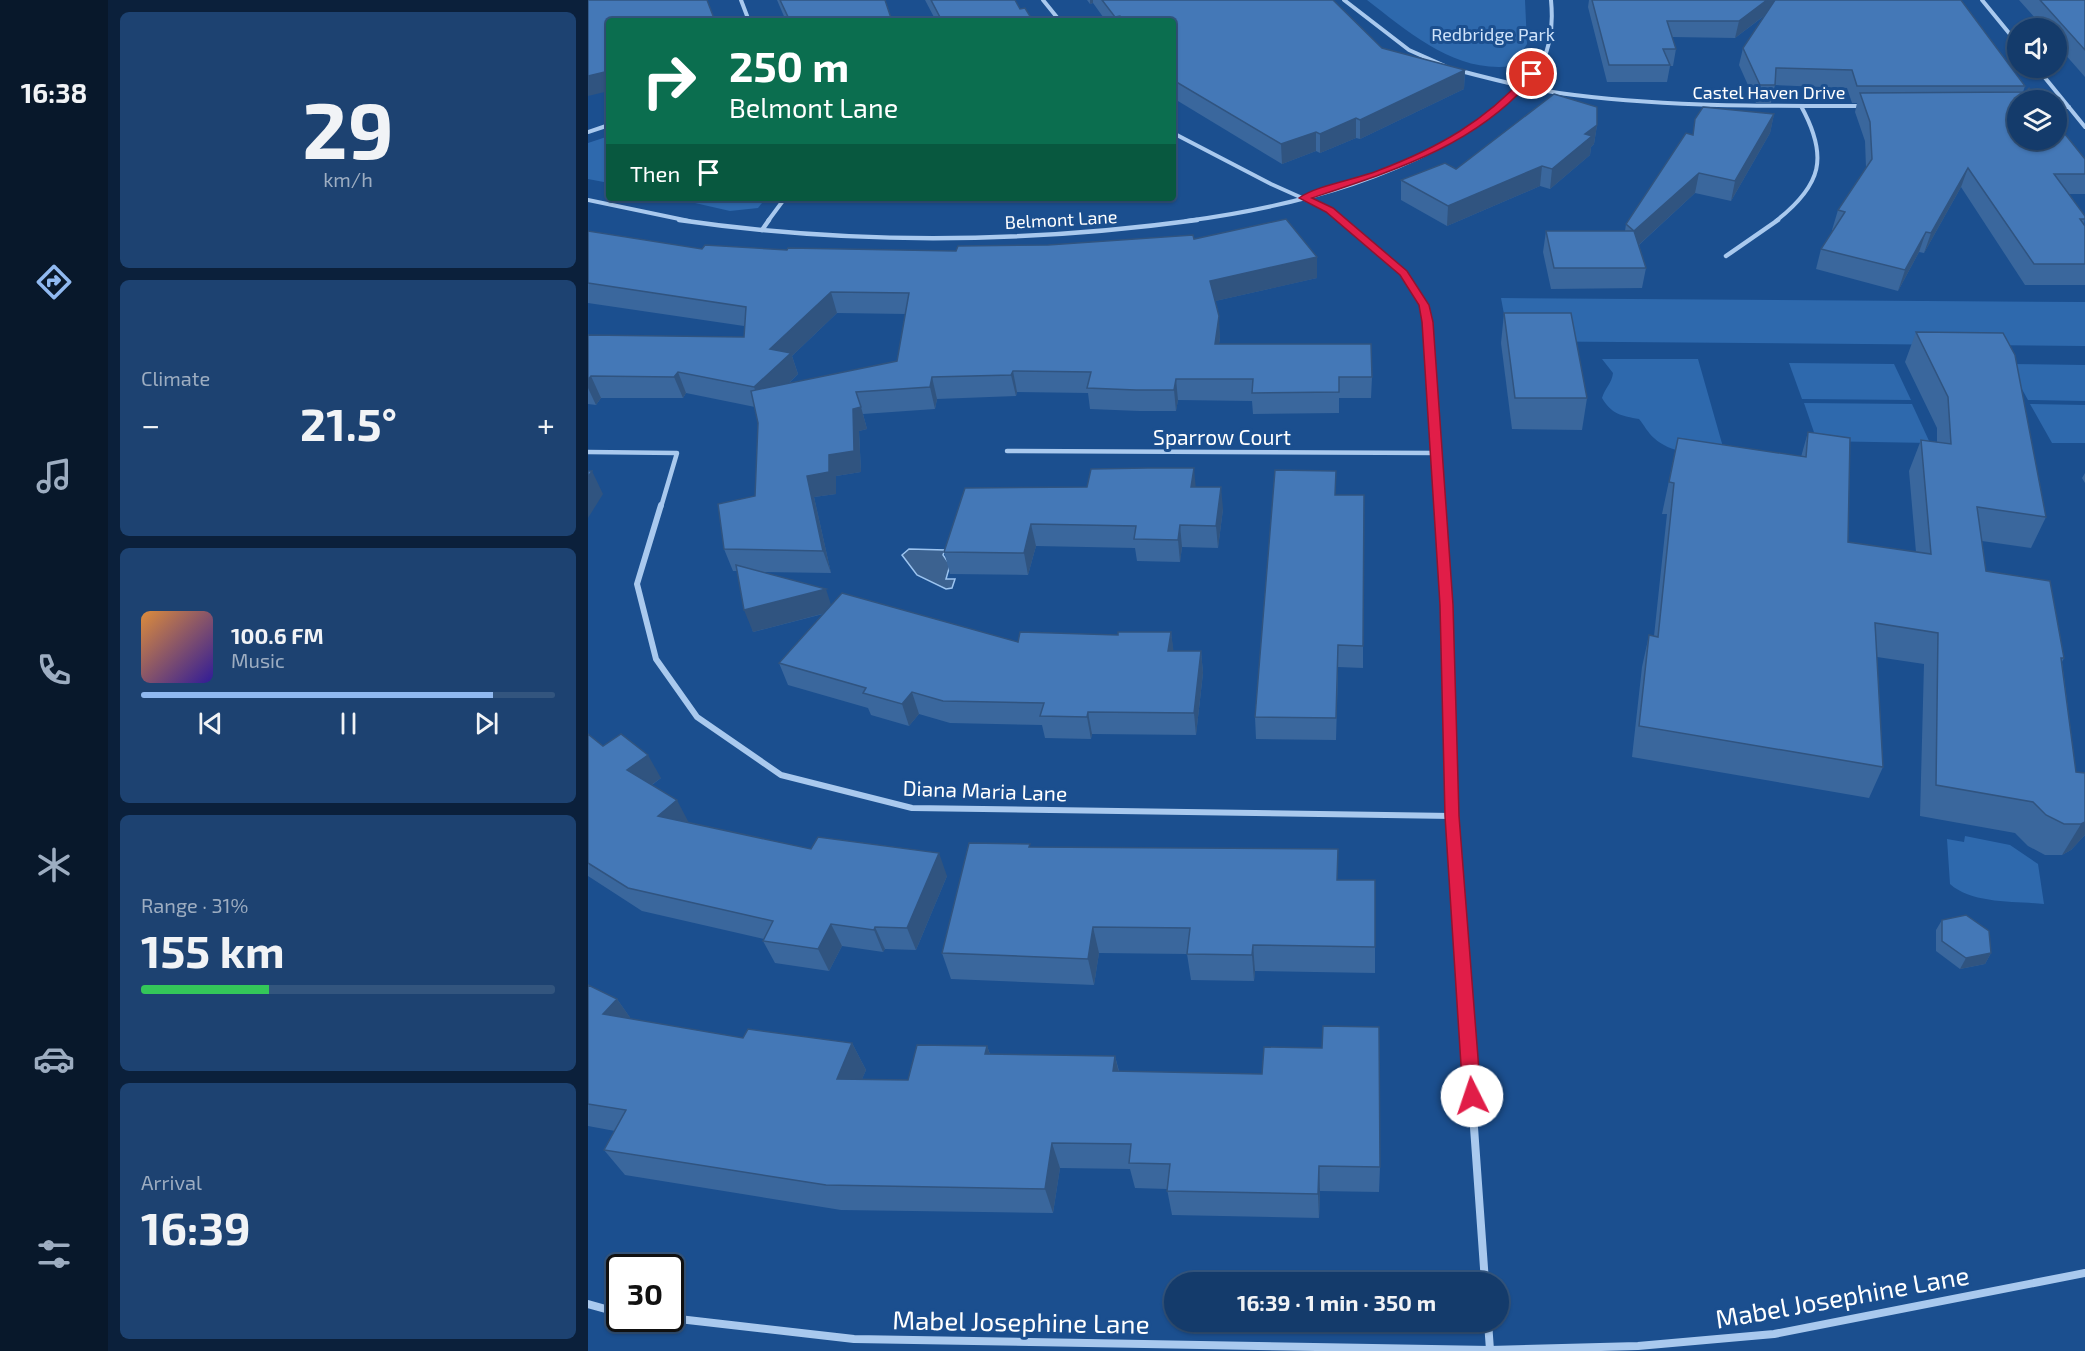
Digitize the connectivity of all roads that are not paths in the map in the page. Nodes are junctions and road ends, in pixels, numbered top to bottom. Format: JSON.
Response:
{"nodes":[{"id":1,"x":741,"y":0,"type":"edge"},
{"id":2,"x":1043,"y":0,"type":"edge"},
{"id":3,"x":1344,"y":0,"type":"edge"},
{"id":4,"x":1551,"y":0,"type":"edge"},
{"id":5,"x":1982,"y":0,"type":"edge"},
{"id":6,"x":748,"y":18,"type":"edge"},
{"id":7,"x":1058,"y":18,"type":"edge"},
{"id":8,"x":2007,"y":31,"type":"edge"},
{"id":9,"x":2045,"y":78,"type":"edge"},
{"id":10,"x":1522,"y":86,"type":"junction"},
{"id":11,"x":1801,"y":106,"type":"junction"},
{"id":12,"x":1869,"y":106,"type":"edge"},
{"id":13,"x":2069,"y":107,"type":"joint"},
{"id":14,"x":606,"y":126,"type":"edge"},
{"id":15,"x":2085,"y":127,"type":"edge"},
{"id":16,"x":588,"y":132,"type":"edge"},
{"id":17,"x":1176,"y":135,"type":"edge"},
{"id":18,"x":1304,"y":198,"type":"junction"},
{"id":19,"x":588,"y":200,"type":"edge"},
{"id":20,"x":783,"y":201,"type":"edge"},
{"id":21,"x":762,"y":230,"type":"junction"},
{"id":22,"x":1726,"y":256,"type":"dead end"},
{"id":23,"x":1007,"y":451,"type":"dead end"},
{"id":24,"x":588,"y":452,"type":"edge"},
{"id":25,"x":1436,"y":453,"type":"junction"},
{"id":26,"x":1452,"y":816,"type":"junction"},
{"id":27,"x":1484,"y":1272,"type":"edge"},
{"id":28,"x":2085,"y":1273,"type":"edge"},
{"id":29,"x":588,"y":1305,"type":"edge"},
{"id":30,"x":606,"y":1310,"type":"edge"},
{"id":31,"x":684,"y":1320,"type":"edge"},
{"id":32,"x":1489,"y":1332,"type":"edge"},
{"id":33,"x":1490,"y":1350,"type":"edge"}],
"edges":[{"from":1,"to":6,"type":"street"},
{"from":2,"to":7,"type":"street"},
{"from":3,"to":10,"type":"street","name":"Castel Haven Drive"},
{"from":4,"to":10,"type":"street","name":"Belmont Lane"},
{"from":5,"to":8,"type":"street"},
{"from":9,"to":13,"type":"street"},
{"from":10,"to":11,"type":"street","name":"Castel Haven Drive"},
{"from":10,"to":18,"type":"street","name":"Belmont Lane"},
{"from":11,"to":12,"type":"street","name":"Castel Haven Drive"},
{"from":11,"to":22,"type":"street"},
{"from":13,"to":15,"type":"street"},
{"from":14,"to":16,"type":"street"},
{"from":17,"to":18,"type":"street"},
{"from":18,"to":21,"type":"street","name":"Belmont Lane"},
{"from":18,"to":25,"type":"street"},
{"from":19,"to":21,"type":"street","name":"Belmont Lane"},
{"from":20,"to":21,"type":"street"},
{"from":23,"to":25,"type":"street","name":"Sparrow Court"},
{"from":24,"to":26,"type":"street","name":"Diana Maria Lane"},
{"from":25,"to":26,"type":"street"},
{"from":26,"to":27,"type":"street"},
{"from":28,"to":33,"type":"street","name":"Mabel Josephine Lane"},
{"from":29,"to":30,"type":"street"},
{"from":31,"to":33,"type":"street","name":"Mabel Josephine Lane"},
{"from":32,"to":33,"type":"street"}]}
